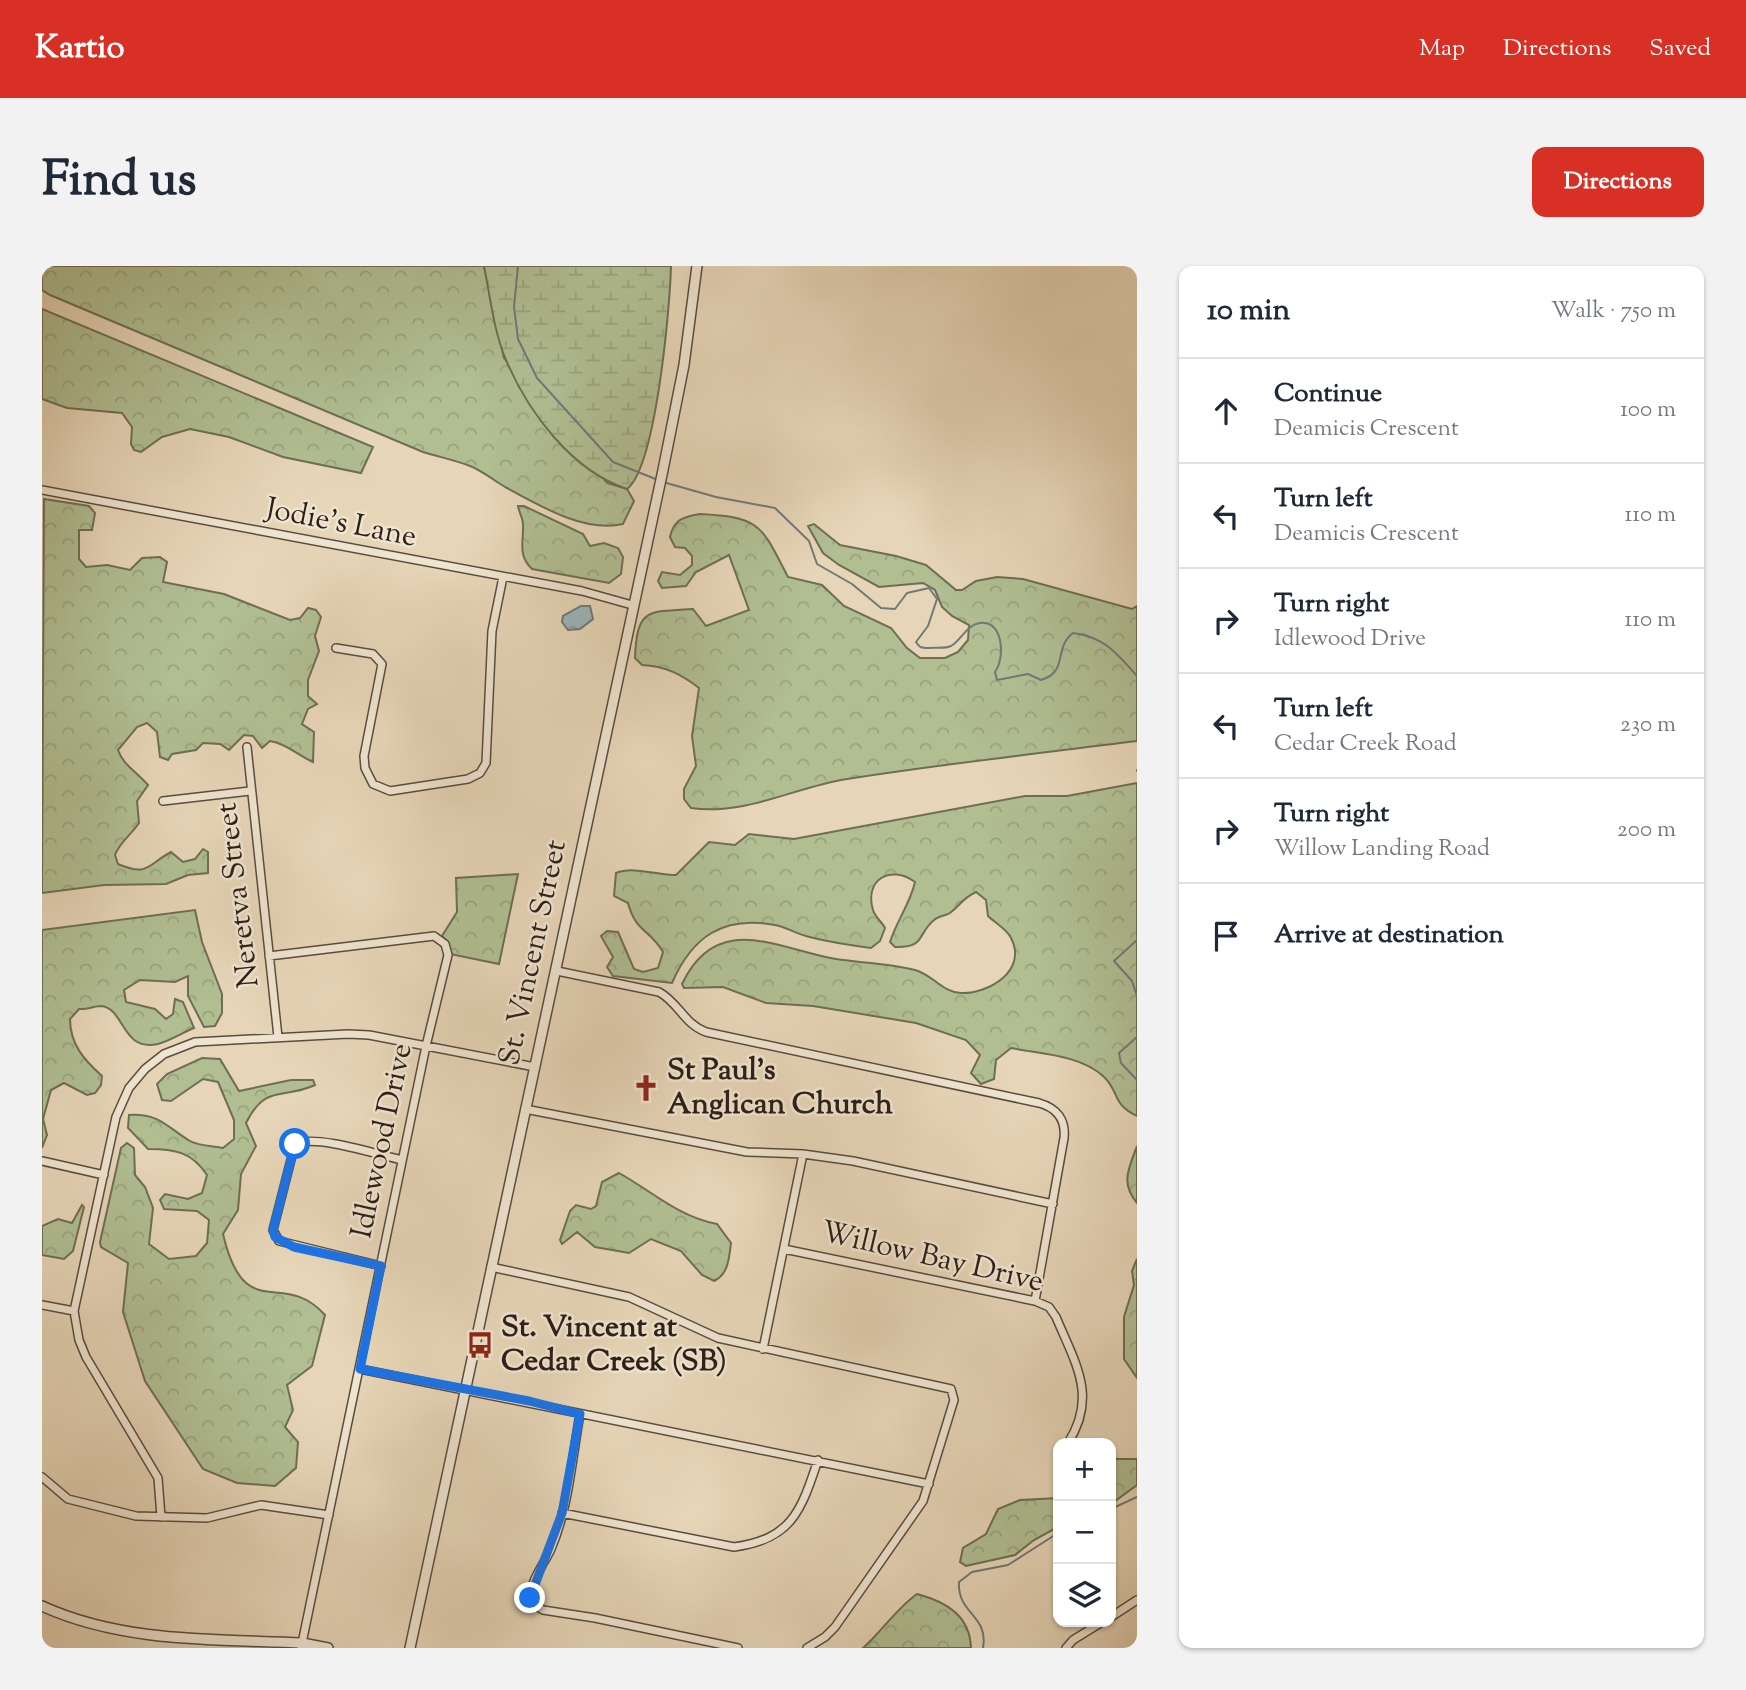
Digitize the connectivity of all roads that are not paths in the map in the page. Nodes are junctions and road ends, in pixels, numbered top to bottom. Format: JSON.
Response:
{"nodes":[{"id":1,"x":697,"y":266,"type":"edge"},
{"id":2,"x":42,"y":490,"type":"edge"},
{"id":3,"x":503,"y":577,"type":"junction"},
{"id":4,"x":632,"y":605,"type":"junction"},
{"id":5,"x":336,"y":648,"type":"dead end"},
{"id":6,"x":247,"y":747,"type":"dead end"},
{"id":7,"x":250,"y":791,"type":"junction"},
{"id":8,"x":163,"y":801,"type":"dead end"},
{"id":9,"x":269,"y":956,"type":"junction"},
{"id":10,"x":557,"y":971,"type":"junction"},
{"id":11,"x":278,"y":1037,"type":"junction"},
{"id":12,"x":426,"y":1046,"type":"junction"},
{"id":13,"x":535,"y":1067,"type":"junction"},
{"id":14,"x":525,"y":1109,"type":"junction"},
{"id":15,"x":803,"y":1154,"type":"junction"},
{"id":16,"x":402,"y":1160,"type":"junction"},
{"id":17,"x":42,"y":1161,"type":"edge"},
{"id":18,"x":104,"y":1175,"type":"junction"},
{"id":19,"x":1053,"y":1204,"type":"junction"},
{"id":20,"x":784,"y":1249,"type":"junction"},
{"id":21,"x":381,"y":1266,"type":"junction"},
{"id":22,"x":491,"y":1267,"type":"junction"},
{"id":23,"x":1035,"y":1301,"type":"junction"},
{"id":24,"x":42,"y":1305,"type":"edge"},
{"id":25,"x":74,"y":1311,"type":"junction"},
{"id":26,"x":763,"y":1349,"type":"junction"},
{"id":27,"x":360,"y":1369,"type":"junction"},
{"id":28,"x":464,"y":1389,"type":"junction"},
{"id":29,"x":580,"y":1414,"type":"junction"},
{"id":30,"x":1070,"y":1438,"type":"edge"},
{"id":31,"x":818,"y":1460,"type":"junction"},
{"id":32,"x":42,"y":1478,"type":"edge"},
{"id":33,"x":929,"y":1484,"type":"junction"},
{"id":34,"x":562,"y":1513,"type":"junction"},
{"id":35,"x":329,"y":1515,"type":"junction"},
{"id":36,"x":161,"y":1517,"type":"junction"},
{"id":37,"x":1137,"y":1600,"type":"edge"},
{"id":38,"x":42,"y":1606,"type":"edge"},
{"id":39,"x":1116,"y":1613,"type":"edge"},
{"id":40,"x":1094,"y":1627,"type":"edge"},
{"id":41,"x":702,"y":1644,"type":"edge"},
{"id":42,"x":302,"y":1646,"type":"edge"},
{"id":43,"x":328,"y":1648,"type":"edge"},
{"id":44,"x":410,"y":1648,"type":"edge"},
{"id":45,"x":738,"y":1648,"type":"edge"},
{"id":46,"x":807,"y":1648,"type":"edge"},
{"id":47,"x":1066,"y":1648,"type":"edge"}],
"edges":[{"from":1,"to":4,"type":"street","name":"St. Vincent Street"},
{"from":2,"to":3,"type":"street","name":"Jodie's Lane"},
{"from":3,"to":4,"type":"street","name":"Jodie's Lane"},
{"from":3,"to":5,"type":"street"},
{"from":4,"to":10,"type":"street","name":"St. Vincent Street"},
{"from":6,"to":7,"type":"street","name":"Neretva Street"},
{"from":7,"to":8,"type":"street"},
{"from":7,"to":9,"type":"street","name":"Neretva Street"},
{"from":9,"to":11,"type":"street","name":"Neretva Street"},
{"from":9,"to":12,"type":"street","name":"Idlewood Drive"},
{"from":10,"to":13,"type":"street","name":"St. Vincent Street"},
{"from":10,"to":19,"type":"street"},
{"from":11,"to":12,"type":"street"},
{"from":11,"to":18,"type":"street"},
{"from":12,"to":13,"type":"street"},
{"from":12,"to":16,"type":"street","name":"Idlewood Drive"},
{"from":13,"to":14,"type":"street","name":"St. Vincent Street"},
{"from":14,"to":15,"type":"street"},
{"from":14,"to":22,"type":"street","name":"St. Vincent Street"},
{"from":15,"to":19,"type":"street"},
{"from":15,"to":20,"type":"street"},
{"from":16,"to":21,"type":"street","name":"Idlewood Drive"},
{"from":16,"to":21,"type":"street"},
{"from":17,"to":18,"type":"street"},
{"from":18,"to":25,"type":"street"},
{"from":19,"to":23,"type":"street"},
{"from":20,"to":23,"type":"street","name":"Willow Bay Drive"},
{"from":20,"to":26,"type":"street"},
{"from":21,"to":27,"type":"street","name":"Idlewood Drive"},
{"from":22,"to":26,"type":"street"},
{"from":22,"to":28,"type":"street","name":"St. Vincent Street"},
{"from":23,"to":30,"type":"street","name":"Willow Bay Drive"},
{"from":24,"to":25,"type":"street"},
{"from":25,"to":36,"type":"street"},
{"from":26,"to":33,"type":"street"},
{"from":27,"to":28,"type":"street"},
{"from":27,"to":35,"type":"street","name":"Idlewood Drive"},
{"from":28,"to":29,"type":"street"},
{"from":28,"to":44,"type":"street","name":"St. Vincent Street"},
{"from":29,"to":31,"type":"street"},
{"from":29,"to":34,"type":"street"},
{"from":31,"to":33,"type":"street"},
{"from":31,"to":34,"type":"street"},
{"from":32,"to":36,"type":"street"},
{"from":33,"to":46,"type":"street"},
{"from":34,"to":41,"type":"street"},
{"from":35,"to":36,"type":"street"},
{"from":35,"to":42,"type":"street","name":"Idlewood Drive"},
{"from":37,"to":39,"type":"street"},
{"from":38,"to":42,"type":"street"},
{"from":40,"to":47,"type":"street"},
{"from":41,"to":45,"type":"street"},
{"from":42,"to":43,"type":"street"}]}
